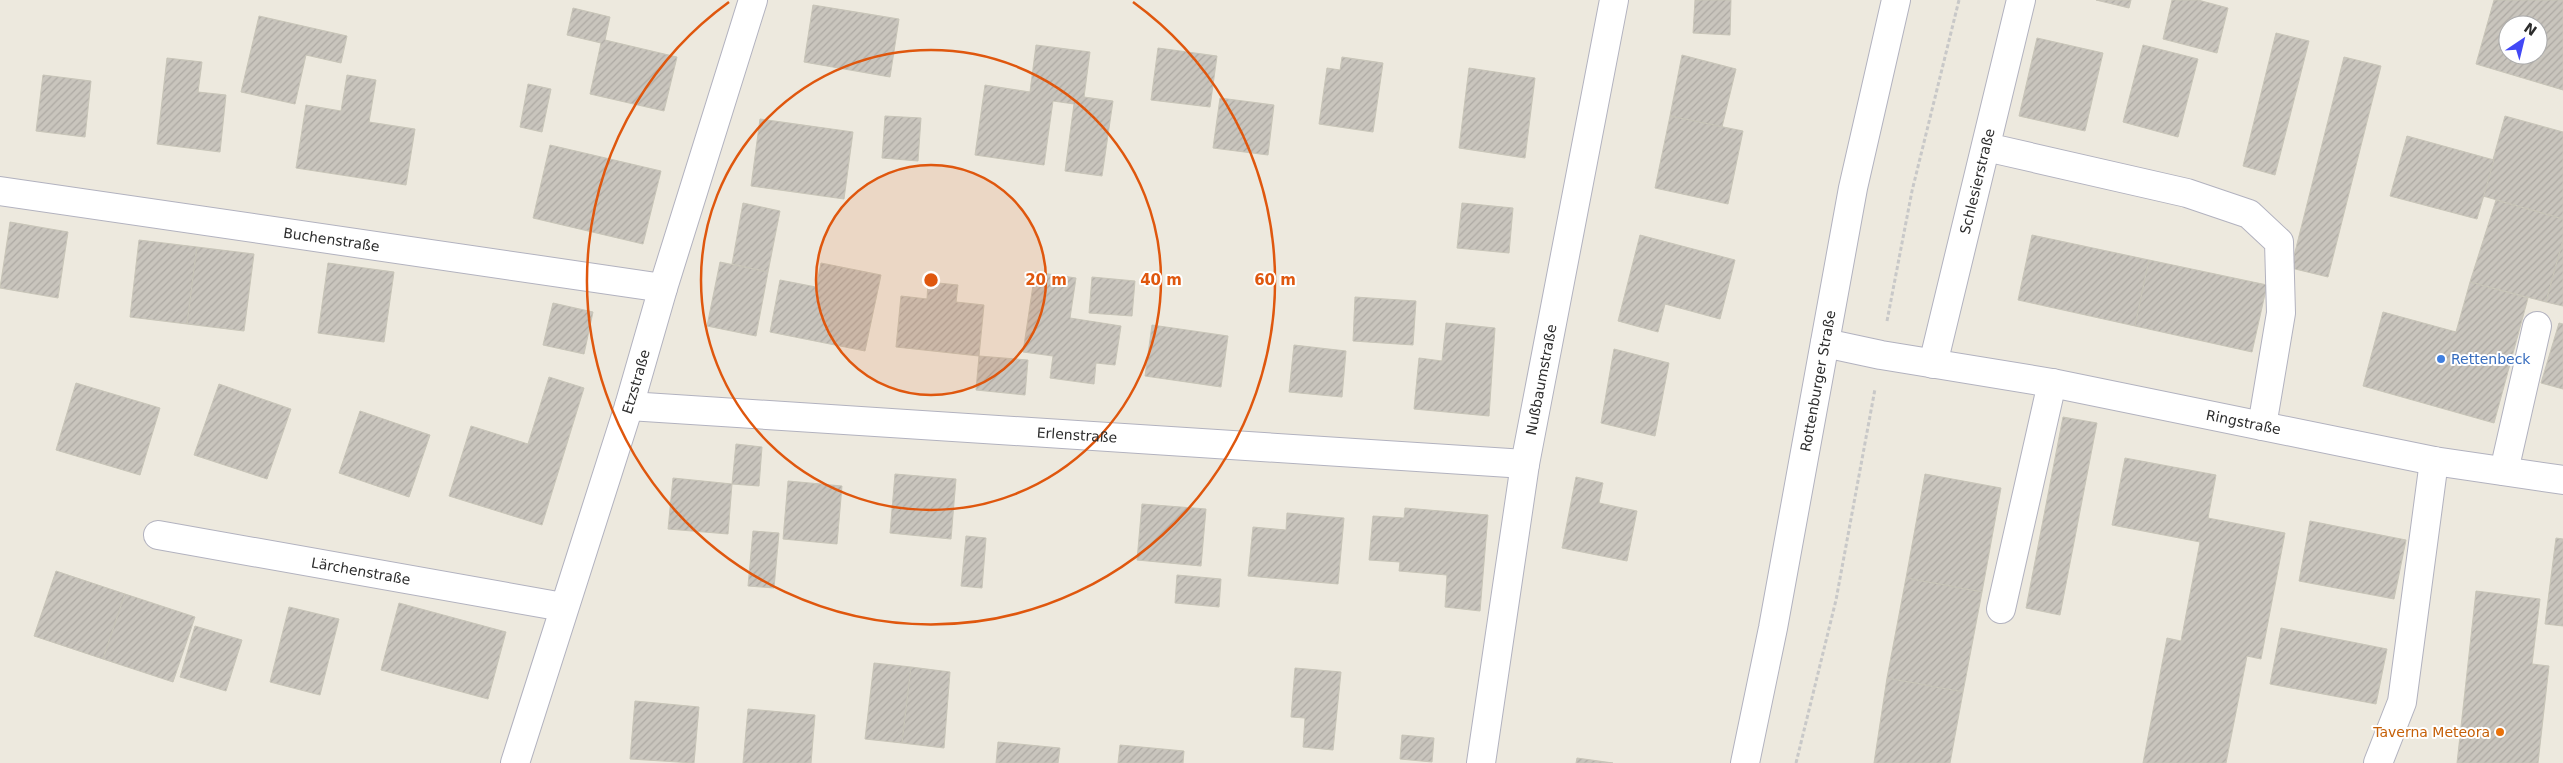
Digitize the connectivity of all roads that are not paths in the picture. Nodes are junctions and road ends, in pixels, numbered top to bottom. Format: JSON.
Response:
{"nodes":[{"id":1,"x":754,"y":0,"type":"edge"},
{"id":2,"x":1614,"y":0,"type":"edge"},
{"id":3,"x":1896,"y":0,"type":"edge"},
{"id":4,"x":2021,"y":0,"type":"edge"},
{"id":5,"x":1986,"y":147,"type":"junction"},
{"id":6,"x":0,"y":191,"type":"edge"},
{"id":7,"x":663,"y":288,"type":"junction"},
{"id":8,"x":2537,"y":326,"type":"dead end"},
{"id":9,"x":1825,"y":343,"type":"junction"},
{"id":10,"x":1934,"y":364,"type":"junction"},
{"id":11,"x":2052,"y":383,"type":"junction"},
{"id":12,"x":629,"y":406,"type":"junction"},
{"id":13,"x":2262,"y":426,"type":"junction"},
{"id":14,"x":2434,"y":461,"type":"junction"},
{"id":15,"x":1525,"y":464,"type":"junction"},
{"id":16,"x":2504,"y":471,"type":"junction"},
{"id":17,"x":2563,"y":480,"type":"edge"},
{"id":18,"x":158,"y":535,"type":"dead end"},
{"id":19,"x":563,"y":607,"type":"junction"},
{"id":20,"x":2001,"y":609,"type":"dead end"},
{"id":21,"x":515,"y":763,"type":"edge"},
{"id":22,"x":1481,"y":763,"type":"edge"},
{"id":23,"x":1745,"y":763,"type":"edge"},
{"id":24,"x":2378,"y":763,"type":"edge"}],
"edges":[{"from":1,"to":7,"type":"street","name":"Etzstraße"},
{"from":2,"to":15,"type":"street","name":"Nußbaumstraße"},
{"from":3,"to":9,"type":"street","name":"Rottenburger Straße"},
{"from":4,"to":5,"type":"street","name":"Schlesierstraße"},
{"from":5,"to":10,"type":"street","name":"Schlesierstraße"},
{"from":5,"to":13,"type":"street"},
{"from":6,"to":7,"type":"street","name":"Buchenstraße"},
{"from":7,"to":12,"type":"street","name":"Etzstraße"},
{"from":8,"to":16,"type":"street"},
{"from":9,"to":10,"type":"street","name":"Ringstraße"},
{"from":9,"to":23,"type":"street","name":"Rottenburger Straße"},
{"from":10,"to":11,"type":"street","name":"Ringstraße"},
{"from":11,"to":13,"type":"street","name":"Ringstraße"},
{"from":11,"to":20,"type":"street"},
{"from":12,"to":15,"type":"street","name":"Erlenstraße"},
{"from":12,"to":19,"type":"street","name":"Etzstraße"},
{"from":13,"to":14,"type":"street","name":"Ringstraße"},
{"from":14,"to":16,"type":"street","name":"Ringstraße"},
{"from":14,"to":24,"type":"street"},
{"from":15,"to":22,"type":"street","name":"Nußbaumstraße"},
{"from":16,"to":17,"type":"street","name":"Ringstraße"},
{"from":18,"to":19,"type":"street","name":"Lärchenstraße"},
{"from":19,"to":21,"type":"street","name":"Etzstraße"}]}
